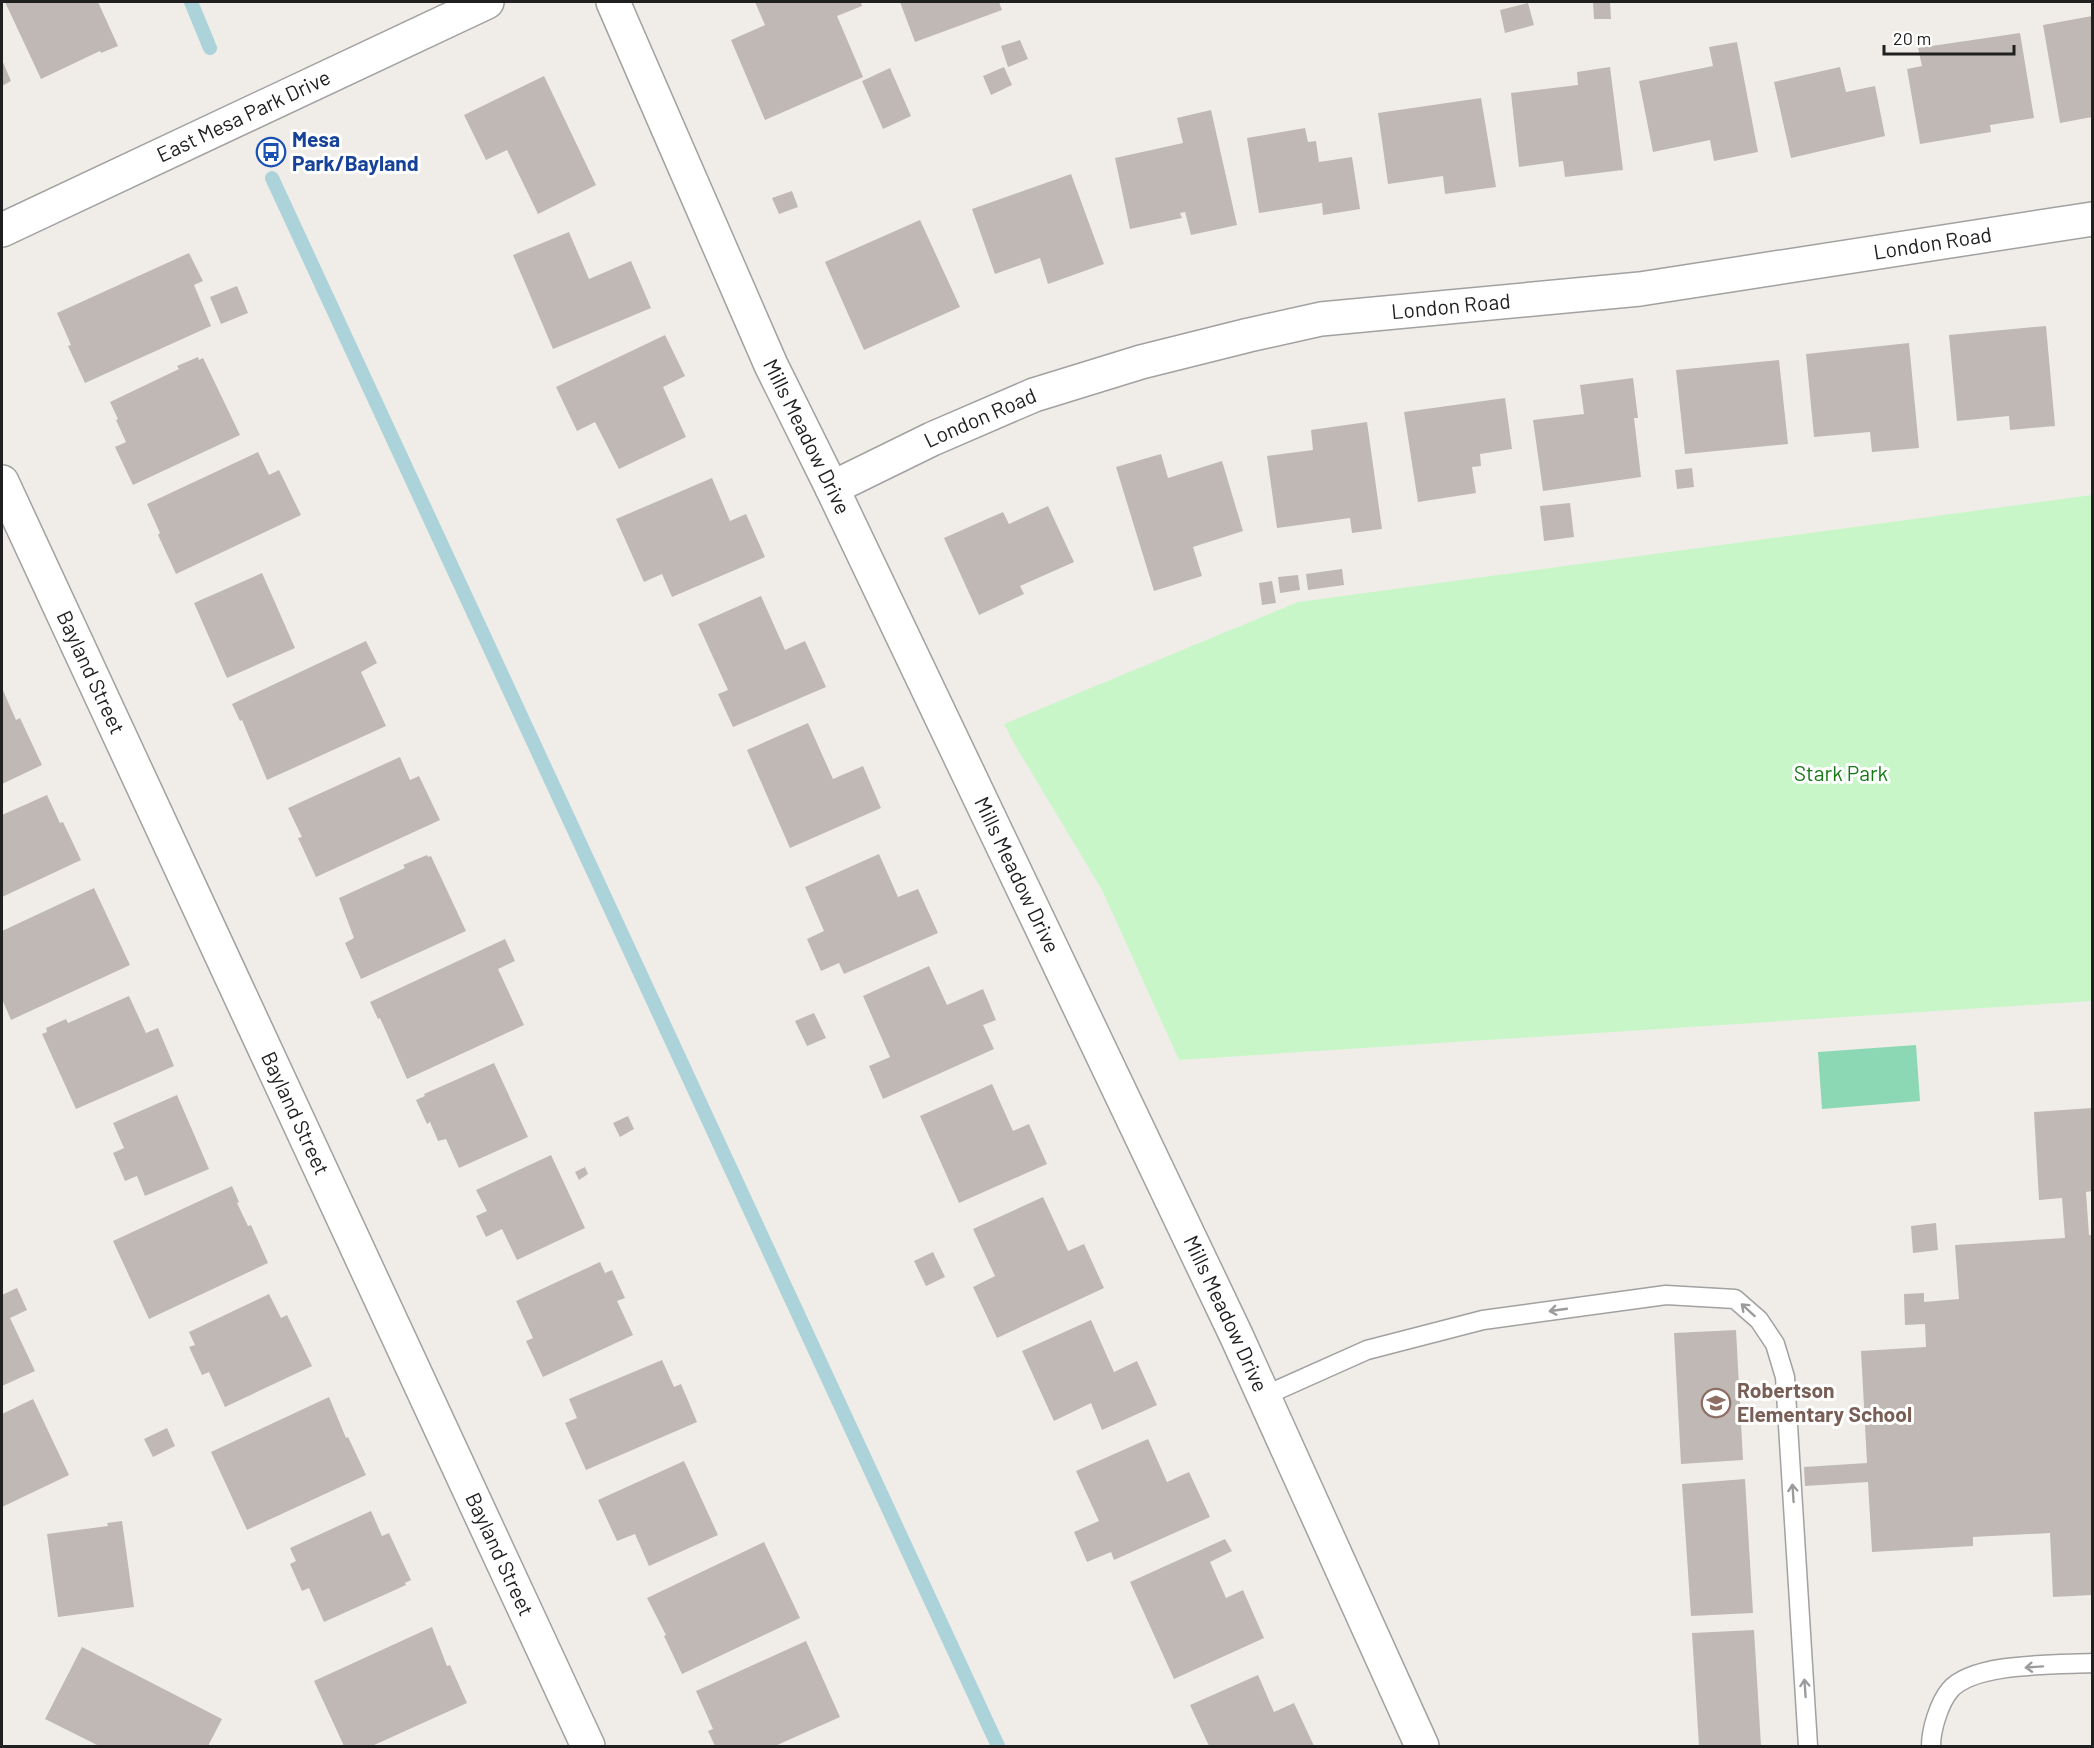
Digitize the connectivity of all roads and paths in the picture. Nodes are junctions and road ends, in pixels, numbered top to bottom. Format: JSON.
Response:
{"nodes":[{"id":1,"x":487,"y":2,"type":"edge"},
{"id":2,"x":613,"y":2,"type":"edge"},
{"id":3,"x":2092,"y":219,"type":"edge"},
{"id":4,"x":2,"y":230,"type":"edge"},
{"id":5,"x":2,"y":482,"type":"edge"},
{"id":6,"x":832,"y":488,"type":"junction"},
{"id":7,"x":1264,"y":1396,"type":"junction"},
{"id":8,"x":2092,"y":1663,"type":"edge"},
{"id":9,"x":588,"y":1746,"type":"edge"},
{"id":10,"x":1422,"y":1746,"type":"edge"},
{"id":11,"x":1808,"y":1746,"type":"edge"},
{"id":12,"x":1931,"y":1746,"type":"edge"}],
"edges":[{"from":1,"to":4,"type":"street","name":"East Mesa Park Drive"},
{"from":2,"to":6,"type":"street","name":"Mills Meadow Drive"},
{"from":3,"to":6,"type":"street","name":"London Road"},
{"from":5,"to":9,"type":"street","name":"Bayland Street"},
{"from":6,"to":7,"type":"street","name":"Mills Meadow Drive"},
{"from":7,"to":10,"type":"street","name":"Mills Meadow Drive"},
{"from":11,"to":7,"type":"lane","one_way":true},
{"from":8,"to":12,"type":"lane","one_way":true}]}
